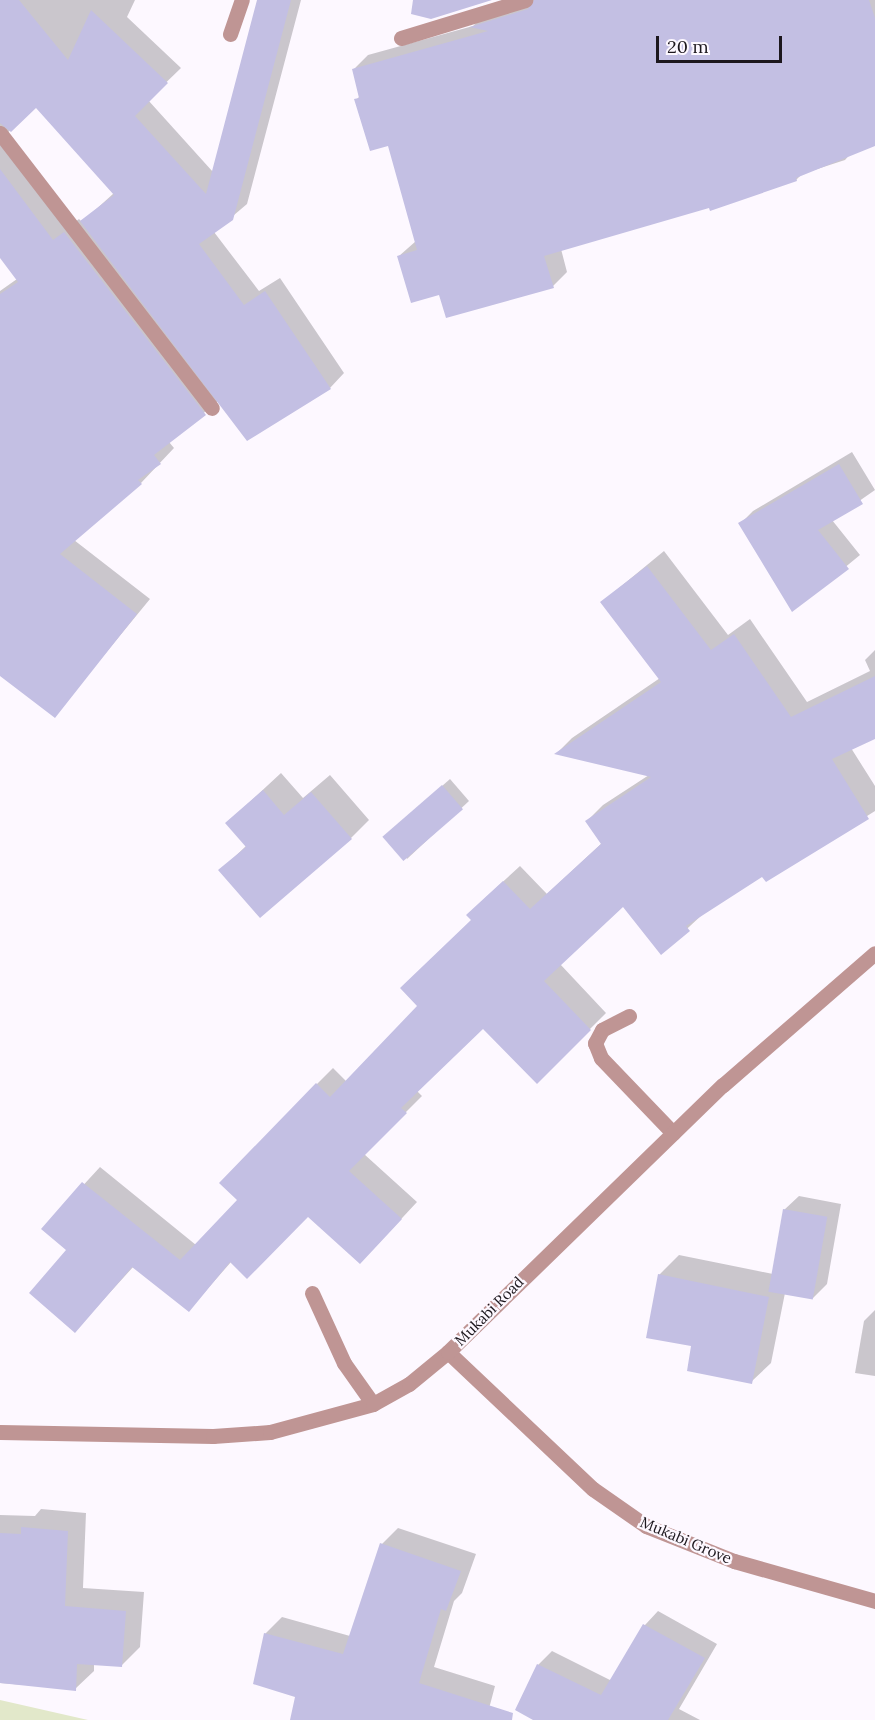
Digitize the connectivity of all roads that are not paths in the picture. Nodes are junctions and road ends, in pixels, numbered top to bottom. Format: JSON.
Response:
{"nodes":[{"id":1,"x":242,"y":0,"type":"edge"},
{"id":2,"x":525,"y":0,"type":"edge"},
{"id":3,"x":230,"y":34,"type":"dead end"},
{"id":4,"x":401,"y":38,"type":"dead end"},
{"id":5,"x":0,"y":133,"type":"edge"},
{"id":6,"x":212,"y":408,"type":"dead end"},
{"id":7,"x":875,"y":953,"type":"edge"},
{"id":8,"x":629,"y":1016,"type":"dead end"},
{"id":9,"x":674,"y":1133,"type":"junction"},
{"id":10,"x":312,"y":1293,"type":"dead end"},
{"id":11,"x":448,"y":1352,"type":"junction"},
{"id":12,"x":373,"y":1404,"type":"junction"},
{"id":13,"x":0,"y":1432,"type":"edge"},
{"id":14,"x":875,"y":1601,"type":"edge"}],
"edges":[{"from":1,"to":3,"type":"street"},
{"from":2,"to":4,"type":"street"},
{"from":5,"to":6,"type":"street"},
{"from":7,"to":9,"type":"street","name":"Mukabi Road"},
{"from":8,"to":9,"type":"street"},
{"from":9,"to":11,"type":"street","name":"Mukabi Road"},
{"from":10,"to":12,"type":"street"},
{"from":11,"to":12,"type":"street","name":"Mukabi Road"},
{"from":11,"to":14,"type":"street","name":"Mukabi Grove"},
{"from":12,"to":13,"type":"street","name":"Mukabi Road"}]}
